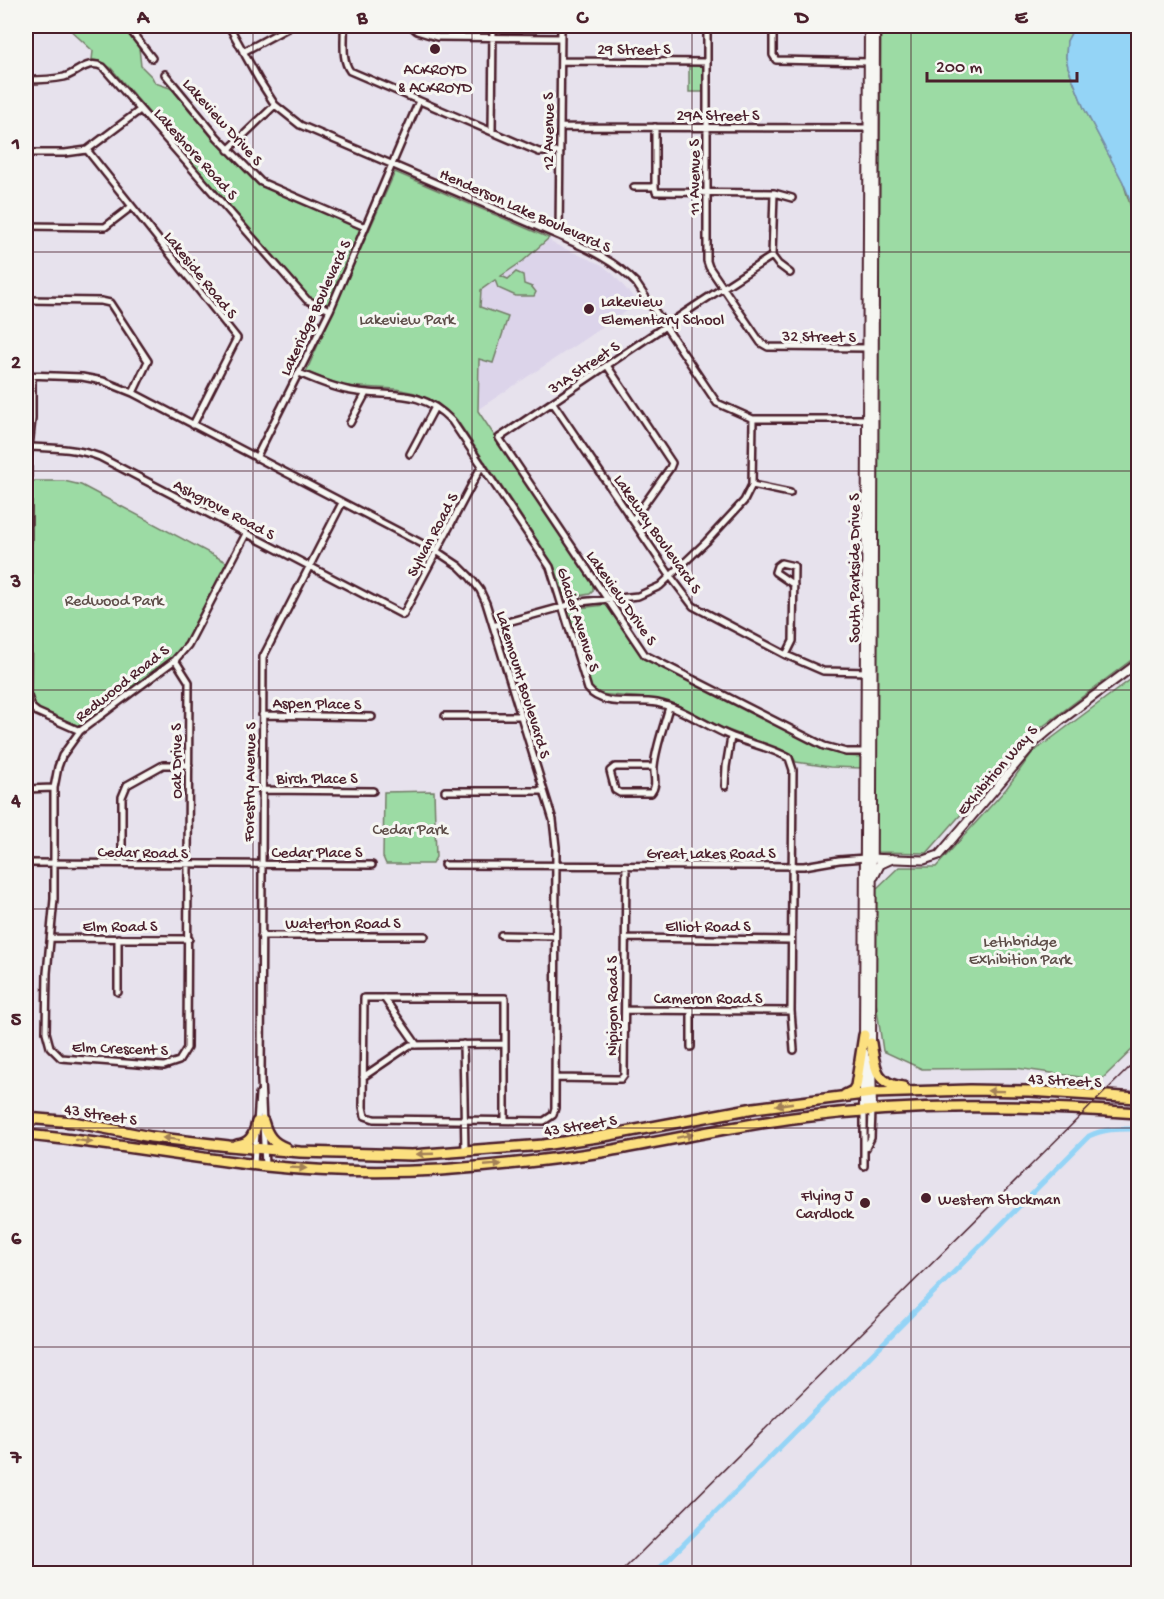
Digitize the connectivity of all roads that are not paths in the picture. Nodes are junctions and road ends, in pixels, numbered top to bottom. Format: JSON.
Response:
{"nodes":[{"id":1,"x":127,"y":26,"type":"edge"},
{"id":2,"x":229,"y":26,"type":"edge"},
{"id":3,"x":291,"y":26,"type":"edge"},
{"id":4,"x":344,"y":26,"type":"edge"},
{"id":5,"x":411,"y":26,"type":"edge"},
{"id":6,"x":493,"y":26,"type":"edge"},
{"id":7,"x":561,"y":26,"type":"edge"},
{"id":8,"x":707,"y":26,"type":"edge"},
{"id":9,"x":773,"y":26,"type":"edge"},
{"id":10,"x":868,"y":26,"type":"edge"},
{"id":11,"x":875,"y":26,"type":"edge"},
{"id":12,"x":425,"y":29,"type":"edge"},
{"id":13,"x":493,"y":38,"type":"junction"},
{"id":14,"x":561,"y":38,"type":"junction"},
{"id":15,"x":243,"y":52,"type":"junction"},
{"id":16,"x":152,"y":58,"type":"dead end"},
{"id":17,"x":561,"y":61,"type":"junction"},
{"id":18,"x":706,"y":62,"type":"junction"},
{"id":19,"x":872,"y":62,"type":"junction"},
{"id":20,"x":165,"y":74,"type":"dead end"},
{"id":21,"x":26,"y":80,"type":"edge"},
{"id":22,"x":419,"y":101,"type":"junction"},
{"id":23,"x":275,"y":105,"type":"junction"},
{"id":24,"x":140,"y":110,"type":"junction"},
{"id":25,"x":561,"y":127,"type":"junction"},
{"id":26,"x":655,"y":127,"type":"junction"},
{"id":27,"x":706,"y":127,"type":"junction"},
{"id":28,"x":871,"y":128,"type":"junction"},
{"id":29,"x":492,"y":131,"type":"junction"},
{"id":30,"x":87,"y":150,"type":"junction"},
{"id":31,"x":228,"y":150,"type":"junction"},
{"id":32,"x":561,"y":152,"type":"junction"},
{"id":33,"x":26,"y":153,"type":"edge"},
{"id":34,"x":392,"y":165,"type":"junction"},
{"id":35,"x":634,"y":187,"type":"dead end"},
{"id":36,"x":655,"y":187,"type":"junction"},
{"id":37,"x":707,"y":193,"type":"junction"},
{"id":38,"x":774,"y":193,"type":"junction"},
{"id":39,"x":792,"y":198,"type":"dead end"},
{"id":40,"x":131,"y":207,"type":"junction"},
{"id":41,"x":26,"y":226,"type":"edge"},
{"id":42,"x":365,"y":227,"type":"junction"},
{"id":43,"x":560,"y":236,"type":"junction"},
{"id":44,"x":772,"y":256,"type":"junction"},
{"id":45,"x":790,"y":273,"type":"dead end"},
{"id":46,"x":723,"y":287,"type":"junction"},
{"id":47,"x":26,"y":300,"type":"edge"},
{"id":48,"x":330,"y":310,"type":"junction"},
{"id":49,"x":664,"y":327,"type":"junction"},
{"id":50,"x":871,"y":348,"type":"junction"},
{"id":51,"x":608,"y":367,"type":"junction"},
{"id":52,"x":299,"y":373,"type":"junction"},
{"id":53,"x":28,"y":375,"type":"edge"},
{"id":54,"x":133,"y":393,"type":"junction"},
{"id":55,"x":366,"y":393,"type":"junction"},
{"id":56,"x":553,"y":403,"type":"junction"},
{"id":57,"x":435,"y":407,"type":"junction"},
{"id":58,"x":753,"y":419,"type":"junction"},
{"id":59,"x":870,"y":419,"type":"junction"},
{"id":60,"x":350,"y":423,"type":"dead end"},
{"id":61,"x":193,"y":425,"type":"junction"},
{"id":62,"x":499,"y":438,"type":"joint"},
{"id":63,"x":29,"y":447,"type":"junction"},
{"id":64,"x":410,"y":454,"type":"dead end"},
{"id":65,"x":256,"y":458,"type":"junction"},
{"id":66,"x":482,"y":465,"type":"junction"},
{"id":67,"x":752,"y":485,"type":"junction"},
{"id":68,"x":790,"y":494,"type":"dead end"},
{"id":69,"x":342,"y":503,"type":"junction"},
{"id":70,"x":633,"y":520,"type":"junction"},
{"id":71,"x":246,"y":534,"type":"junction"},
{"id":72,"x":438,"y":552,"type":"junction"},
{"id":73,"x":309,"y":567,"type":"junction"},
{"id":74,"x":671,"y":577,"type":"junction"},
{"id":75,"x":794,"y":585,"type":"junction"},
{"id":76,"x":27,"y":592,"type":"edge"},
{"id":77,"x":608,"y":600,"type":"junction"},
{"id":78,"x":563,"y":606,"type":"junction"},
{"id":79,"x":403,"y":615,"type":"joint"},
{"id":80,"x":493,"y":626,"type":"junction"},
{"id":81,"x":786,"y":655,"type":"junction"},
{"id":82,"x":175,"y":660,"type":"junction"},
{"id":83,"x":1138,"y":663,"type":"edge"},
{"id":84,"x":869,"y":672,"type":"junction"},
{"id":85,"x":669,"y":706,"type":"junction"},
{"id":86,"x":262,"y":715,"type":"junction"},
{"id":87,"x":445,"y":716,"type":"dead end"},
{"id":88,"x":520,"y":716,"type":"junction"},
{"id":89,"x":372,"y":717,"type":"dead end"},
{"id":90,"x":80,"y":731,"type":"junction"},
{"id":91,"x":731,"y":736,"type":"junction"},
{"id":92,"x":869,"y":752,"type":"junction"},
{"id":93,"x":189,"y":765,"type":"junction"},
{"id":94,"x":654,"y":767,"type":"junction"},
{"id":95,"x":725,"y":786,"type":"dead end"},
{"id":96,"x":54,"y":788,"type":"junction"},
{"id":97,"x":26,"y":789,"type":"edge"},
{"id":98,"x":261,"y":790,"type":"junction"},
{"id":99,"x":373,"y":791,"type":"dead end"},
{"id":100,"x":445,"y":791,"type":"dead end"},
{"id":101,"x":543,"y":791,"type":"junction"},
{"id":102,"x":869,"y":858,"type":"junction"},
{"id":103,"x":891,"y":859,"type":"junction"},
{"id":104,"x":26,"y":863,"type":"edge"},
{"id":105,"x":54,"y":863,"type":"junction"},
{"id":106,"x":122,"y":863,"type":"junction"},
{"id":107,"x":261,"y":864,"type":"junction"},
{"id":108,"x":189,"y":865,"type":"junction"},
{"id":109,"x":372,"y":865,"type":"dead end"},
{"id":110,"x":444,"y":865,"type":"dead end"},
{"id":111,"x":555,"y":865,"type":"junction"},
{"id":112,"x":626,"y":866,"type":"junction"},
{"id":113,"x":792,"y":866,"type":"junction"},
{"id":114,"x":872,"y":883,"type":"junction"},
{"id":115,"x":501,"y":935,"type":"dead end"},
{"id":116,"x":261,"y":936,"type":"junction"},
{"id":117,"x":425,"y":936,"type":"dead end"},
{"id":118,"x":555,"y":936,"type":"junction"},
{"id":119,"x":51,"y":938,"type":"junction"},
{"id":120,"x":118,"y":938,"type":"junction"},
{"id":121,"x":625,"y":938,"type":"junction"},
{"id":122,"x":189,"y":939,"type":"junction"},
{"id":123,"x":791,"y":939,"type":"junction"},
{"id":124,"x":118,"y":992,"type":"dead end"},
{"id":125,"x":384,"y":998,"type":"junction"},
{"id":126,"x":625,"y":1010,"type":"junction"},
{"id":127,"x":691,"y":1011,"type":"junction"},
{"id":128,"x":791,"y":1011,"type":"junction"},
{"id":129,"x":864,"y":1035,"type":"junction"},
{"id":130,"x":871,"y":1043,"type":"junction"},
{"id":131,"x":463,"y":1044,"type":"junction"},
{"id":132,"x":505,"y":1044,"type":"junction"},
{"id":133,"x":417,"y":1045,"type":"junction"},
{"id":134,"x":691,"y":1047,"type":"dead end"},
{"id":135,"x":794,"y":1050,"type":"dead end"},
{"id":136,"x":363,"y":1077,"type":"junction"},
{"id":137,"x":556,"y":1078,"type":"junction"},
{"id":138,"x":926,"y":1091,"type":"junction"},
{"id":139,"x":868,"y":1094,"type":"junction"},
{"id":140,"x":842,"y":1097,"type":"junction"},
{"id":141,"x":1138,"y":1098,"type":"edge"},
{"id":142,"x":868,"y":1110,"type":"junction"},
{"id":143,"x":1138,"y":1113,"type":"edge"},
{"id":144,"x":26,"y":1118,"type":"edge"},
{"id":145,"x":464,"y":1120,"type":"junction"},
{"id":146,"x":505,"y":1120,"type":"junction"},
{"id":147,"x":260,"y":1122,"type":"junction"},
{"id":148,"x":26,"y":1135,"type":"edge"},
{"id":149,"x":229,"y":1146,"type":"junction"},
{"id":150,"x":260,"y":1148,"type":"junction"},
{"id":151,"x":300,"y":1152,"type":"junction"},
{"id":152,"x":465,"y":1152,"type":"junction"},
{"id":153,"x":254,"y":1164,"type":"junction"},
{"id":154,"x":265,"y":1166,"type":"junction"},
{"id":155,"x":864,"y":1166,"type":"dead end"}],
"edges":[{"from":1,"to":16,"type":"street"},
{"from":2,"to":15,"type":"street","name":"Henderson Lake Boulevard S"},
{"from":3,"to":15,"type":"street"},
{"from":4,"to":22,"type":"street"},
{"from":5,"to":12,"type":"street"},
{"from":6,"to":13,"type":"street"},
{"from":7,"to":14,"type":"street","name":"12 Avenue S"},
{"from":8,"to":18,"type":"street","name":"11 Avenue S"},
{"from":9,"to":19,"type":"street"},
{"from":10,"to":19,"type":"main road","name":"South Parkside Drive S"},
{"from":11,"to":19,"type":"main road","name":"South Parkside Drive S"},
{"from":12,"to":13,"type":"street"},
{"from":13,"to":14,"type":"street"},
{"from":13,"to":29,"type":"street"},
{"from":14,"to":17,"type":"street","name":"12 Avenue S"},
{"from":15,"to":23,"type":"street","name":"Henderson Lake Boulevard S"},
{"from":17,"to":18,"type":"street","name":"29 Street S"},
{"from":17,"to":25,"type":"street","name":"12 Avenue S"},
{"from":18,"to":27,"type":"street","name":"11 Avenue S"},
{"from":19,"to":28,"type":"main road","name":"South Parkside Drive S"},
{"from":20,"to":31,"type":"street","name":"Lakeview Drive S"},
{"from":21,"to":24,"type":"street","name":"Lakeshore Road S"},
{"from":22,"to":29,"type":"street"},
{"from":22,"to":34,"type":"street","name":"Lakeridge Boulevard S"},
{"from":23,"to":31,"type":"street"},
{"from":23,"to":34,"type":"street","name":"Henderson Lake Boulevard S"},
{"from":24,"to":30,"type":"street"},
{"from":24,"to":48,"type":"street","name":"Lakeshore Road S"},
{"from":25,"to":26,"type":"street","name":"29A Street S"},
{"from":25,"to":32,"type":"street","name":"12 Avenue S"},
{"from":26,"to":27,"type":"street","name":"29A Street S"},
{"from":26,"to":36,"type":"street"},
{"from":27,"to":28,"type":"street","name":"29A Street S"},
{"from":27,"to":37,"type":"street","name":"11 Avenue S"},
{"from":28,"to":50,"type":"main road","name":"South Parkside Drive S"},
{"from":29,"to":32,"type":"street"},
{"from":30,"to":33,"type":"street"},
{"from":30,"to":40,"type":"street","name":"Lakeside Road S"},
{"from":31,"to":42,"type":"street","name":"Lakeview Drive S"},
{"from":32,"to":43,"type":"street","name":"12 Avenue S"},
{"from":34,"to":42,"type":"street","name":"Lakeridge Boulevard S"},
{"from":34,"to":43,"type":"street","name":"Henderson Lake Boulevard S"},
{"from":35,"to":36,"type":"street"},
{"from":36,"to":37,"type":"street"},
{"from":37,"to":38,"type":"street"},
{"from":37,"to":46,"type":"street","name":"11 Avenue S"},
{"from":38,"to":39,"type":"street"},
{"from":38,"to":44,"type":"street"},
{"from":40,"to":41,"type":"street"},
{"from":40,"to":61,"type":"street","name":"Lakeside Road S"},
{"from":42,"to":48,"type":"street","name":"Lakeridge Boulevard S"},
{"from":43,"to":49,"type":"street","name":"Henderson Lake Boulevard S"},
{"from":44,"to":45,"type":"street"},
{"from":44,"to":46,"type":"street","name":"31A Street S"},
{"from":46,"to":49,"type":"street","name":"31A Street S"},
{"from":46,"to":50,"type":"street","name":"32 Street S"},
{"from":47,"to":54,"type":"street"},
{"from":48,"to":52,"type":"street","name":"Lakeridge Boulevard S"},
{"from":49,"to":51,"type":"street","name":"31A Street S"},
{"from":49,"to":58,"type":"street","name":"Henderson Lake Boulevard S"},
{"from":50,"to":59,"type":"main road","name":"South Parkside Drive S"},
{"from":51,"to":56,"type":"street","name":"31A Street S"},
{"from":51,"to":70,"type":"street"},
{"from":52,"to":55,"type":"street","name":"Glacier Avenue S"},
{"from":52,"to":65,"type":"street","name":"Lakeridge Boulevard S"},
{"from":53,"to":54,"type":"street","name":"Lakemount Boulevard S"},
{"from":53,"to":63,"type":"street"},
{"from":54,"to":61,"type":"street","name":"Lakemount Boulevard S"},
{"from":55,"to":57,"type":"street","name":"Glacier Avenue S"},
{"from":55,"to":60,"type":"street"},
{"from":56,"to":62,"type":"street","name":"31A Street S"},
{"from":56,"to":70,"type":"street","name":"Lakeway Boulevard S"},
{"from":57,"to":64,"type":"street"},
{"from":57,"to":66,"type":"street","name":"Glacier Avenue S"},
{"from":58,"to":59,"type":"street","name":"Henderson Lake Boulevard S"},
{"from":58,"to":67,"type":"street"},
{"from":59,"to":84,"type":"main road","name":"South Parkside Drive S"},
{"from":61,"to":65,"type":"street","name":"Lakemount Boulevard S"},
{"from":62,"to":77,"type":"street","name":"Lakeview Drive S"},
{"from":63,"to":71,"type":"street","name":"Ashgrove Road S"},
{"from":63,"to":76,"type":"street"},
{"from":65,"to":69,"type":"street","name":"Lakemount Boulevard S"},
{"from":66,"to":72,"type":"street","name":"Sylvan Road S"},
{"from":66,"to":78,"type":"street","name":"Glacier Avenue S"},
{"from":67,"to":68,"type":"street"},
{"from":67,"to":74,"type":"street"},
{"from":69,"to":72,"type":"street","name":"Lakemount Boulevard S"},
{"from":69,"to":73,"type":"street","name":"Forestry Avenue S"},
{"from":70,"to":74,"type":"street","name":"Lakeway Boulevard S"},
{"from":71,"to":73,"type":"street","name":"Ashgrove Road S"},
{"from":71,"to":82,"type":"street","name":"Redwood Road S"},
{"from":72,"to":79,"type":"street","name":"Sylvan Road S"},
{"from":72,"to":80,"type":"street","name":"Lakemount Boulevard S"},
{"from":73,"to":79,"type":"street","name":"Ashgrove Road S"},
{"from":73,"to":86,"type":"street","name":"Forestry Avenue S"},
{"from":74,"to":77,"type":"street"},
{"from":74,"to":81,"type":"street","name":"Lakeway Boulevard S"},
{"from":75,"to":75,"type":"street"},
{"from":75,"to":81,"type":"street"},
{"from":76,"to":90,"type":"street"},
{"from":77,"to":78,"type":"street"},
{"from":77,"to":92,"type":"street","name":"Lakeview Drive S"},
{"from":78,"to":80,"type":"street"},
{"from":78,"to":85,"type":"street","name":"Glacier Avenue S"},
{"from":80,"to":88,"type":"street","name":"Lakemount Boulevard S"},
{"from":81,"to":84,"type":"street","name":"Lakeway Boulevard S"},
{"from":82,"to":90,"type":"street","name":"Redwood Road S"},
{"from":82,"to":93,"type":"street","name":"Oak Drive S"},
{"from":83,"to":103,"type":"street","name":"Exhibition Way S"},
{"from":84,"to":92,"type":"main road","name":"South Parkside Drive S"},
{"from":85,"to":91,"type":"street","name":"Glacier Avenue S"},
{"from":85,"to":94,"type":"street"},
{"from":86,"to":89,"type":"street","name":"Aspen Place S"},
{"from":86,"to":98,"type":"street","name":"Forestry Avenue S"},
{"from":87,"to":88,"type":"street"},
{"from":88,"to":101,"type":"street","name":"Lakemount Boulevard S"},
{"from":90,"to":96,"type":"street","name":"Redwood Road S"},
{"from":91,"to":95,"type":"street"},
{"from":91,"to":113,"type":"street","name":"Glacier Avenue S"},
{"from":92,"to":102,"type":"main road","name":"South Parkside Drive S"},
{"from":93,"to":106,"type":"street"},
{"from":93,"to":108,"type":"street","name":"Oak Drive S"},
{"from":94,"to":94,"type":"street"},
{"from":96,"to":97,"type":"street"},
{"from":96,"to":105,"type":"street","name":"Redwood Road S"},
{"from":98,"to":99,"type":"street","name":"Birch Place S"},
{"from":98,"to":107,"type":"street","name":"Forestry Avenue S"},
{"from":100,"to":101,"type":"street"},
{"from":101,"to":111,"type":"street","name":"Lakemount Boulevard S"},
{"from":102,"to":103,"type":"street","name":"Exhibition Way S"},
{"from":102,"to":113,"type":"street","name":"Great Lakes Road S"},
{"from":102,"to":114,"type":"main road","name":"South Parkside Drive S"},
{"from":102,"to":129,"type":"main road","name":"South Parkside Drive S"},
{"from":103,"to":114,"type":"main road"},
{"from":104,"to":105,"type":"street","name":"Cedar Road S"},
{"from":105,"to":106,"type":"street","name":"Cedar Road S"},
{"from":105,"to":119,"type":"street","name":"Elm Crescent S"},
{"from":106,"to":108,"type":"street","name":"Cedar Road S"},
{"from":107,"to":108,"type":"street","name":"Cedar Road S"},
{"from":107,"to":109,"type":"street","name":"Cedar Place S"},
{"from":107,"to":116,"type":"street","name":"Forestry Avenue S"},
{"from":108,"to":122,"type":"street","name":"Elm Crescent S"},
{"from":110,"to":111,"type":"street","name":"Great Lakes Road S"},
{"from":111,"to":112,"type":"street","name":"Great Lakes Road S"},
{"from":111,"to":118,"type":"street","name":"Lakemount Boulevard S"},
{"from":112,"to":113,"type":"street","name":"Great Lakes Road S"},
{"from":112,"to":121,"type":"street","name":"Nipigon Road S"},
{"from":113,"to":123,"type":"street","name":"Glacier Avenue S"},
{"from":114,"to":130,"type":"main road","name":"South Parkside Drive S"},
{"from":115,"to":118,"type":"street"},
{"from":116,"to":117,"type":"street","name":"Waterton Road S"},
{"from":116,"to":147,"type":"street","name":"Forestry Avenue S"},
{"from":118,"to":137,"type":"street","name":"Lakemount Boulevard S"},
{"from":119,"to":120,"type":"street","name":"Elm Road S"},
{"from":119,"to":122,"type":"street","name":"Elm Crescent S"},
{"from":120,"to":122,"type":"street","name":"Elm Road S"},
{"from":120,"to":124,"type":"street"},
{"from":121,"to":123,"type":"street","name":"Elliot Road S"},
{"from":121,"to":126,"type":"street","name":"Nipigon Road S"},
{"from":123,"to":128,"type":"street","name":"Glacier Avenue S"},
{"from":125,"to":132,"type":"street"},
{"from":125,"to":133,"type":"street"},
{"from":125,"to":136,"type":"street"},
{"from":126,"to":127,"type":"street","name":"Cameron Road S"},
{"from":126,"to":137,"type":"street","name":"Nipigon Road S"},
{"from":127,"to":128,"type":"street","name":"Cameron Road S"},
{"from":127,"to":134,"type":"street"},
{"from":128,"to":135,"type":"street","name":"Glacier Avenue S"},
{"from":129,"to":139,"type":"main road","name":"South Parkside Drive S"},
{"from":129,"to":140,"type":"highway"},
{"from":130,"to":138,"type":"highway"},
{"from":130,"to":139,"type":"main road","name":"South Parkside Drive S"},
{"from":131,"to":132,"type":"street"},
{"from":131,"to":133,"type":"street"},
{"from":131,"to":145,"type":"street"},
{"from":132,"to":146,"type":"street"},
{"from":133,"to":136,"type":"street"},
{"from":136,"to":145,"type":"street","name":"Lakemount Boulevard S"},
{"from":137,"to":146,"type":"street","name":"Lakemount Boulevard S"},
{"from":138,"to":139,"type":"highway","name":"43 Street S"},
{"from":141,"to":138,"type":"highway","name":"43 Street S","one_way":true},
{"from":139,"to":140,"type":"highway","name":"43 Street S"},
{"from":139,"to":142,"type":"main road","name":"South Parkside Drive S"},
{"from":140,"to":152,"type":"highway","name":"43 Street S","one_way":true},
{"from":142,"to":143,"type":"highway","name":"43 Street S"},
{"from":154,"to":142,"type":"highway","name":"43 Street S","one_way":true},
{"from":142,"to":155,"type":"street"},
{"from":149,"to":144,"type":"highway","name":"43 Street S","one_way":true},
{"from":145,"to":146,"type":"street","name":"Lakemount Boulevard S"},
{"from":145,"to":152,"type":"street"},
{"from":147,"to":149,"type":"highway"},
{"from":147,"to":150,"type":"street","name":"Forestry Avenue S"},
{"from":147,"to":151,"type":"highway"},
{"from":148,"to":153,"type":"highway","name":"43 Street S","one_way":true},
{"from":149,"to":150,"type":"highway","name":"43 Street S"},
{"from":150,"to":151,"type":"highway","name":"43 Street S"},
{"from":150,"to":153,"type":"street","name":"Forestry Avenue S"},
{"from":150,"to":154,"type":"street","name":"Forestry Avenue S"},
{"from":152,"to":151,"type":"highway","name":"43 Street S","one_way":true},
{"from":153,"to":154,"type":"highway","name":"43 Street S"}]}
